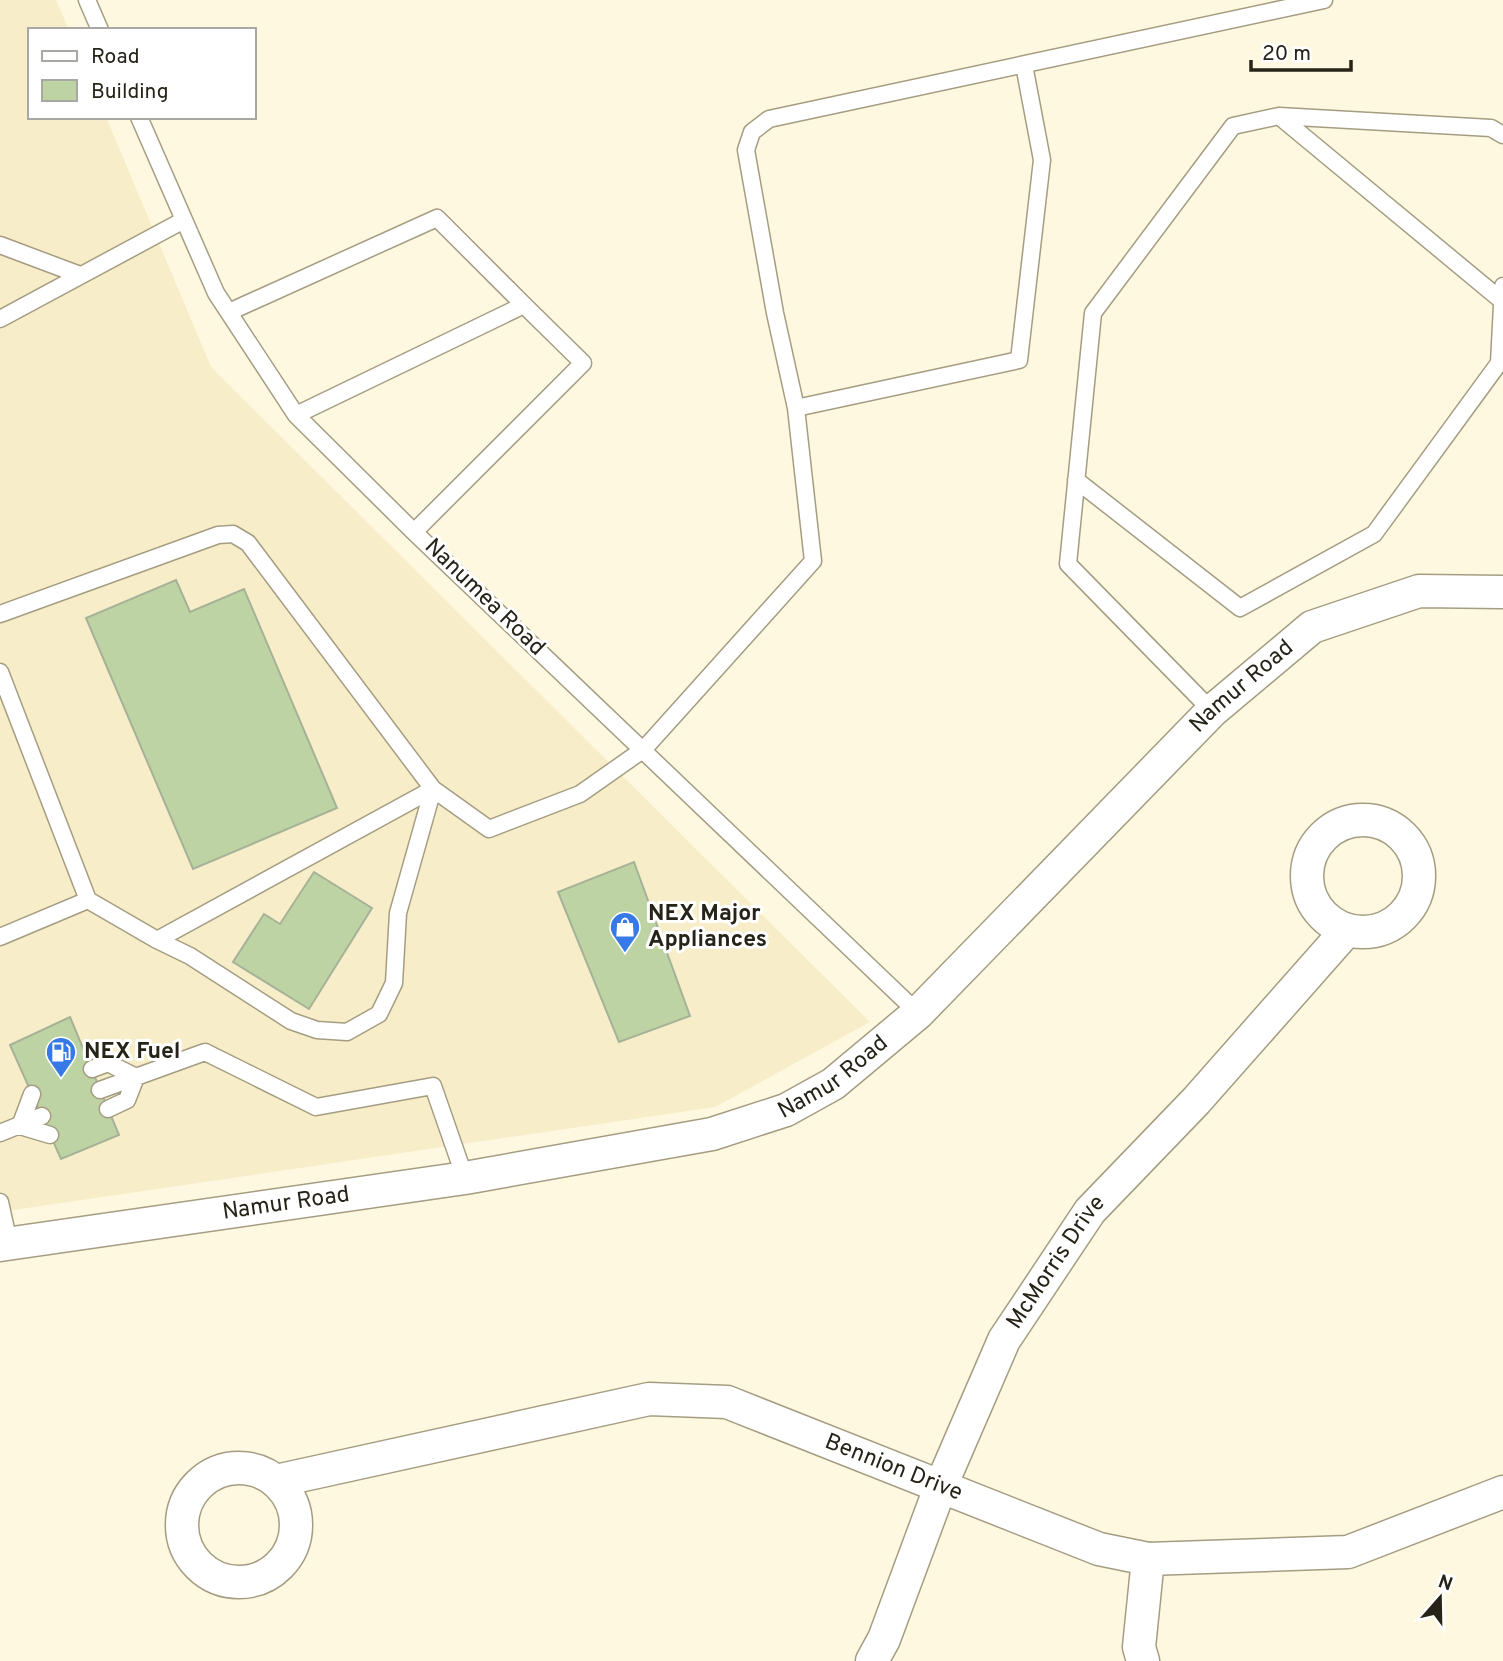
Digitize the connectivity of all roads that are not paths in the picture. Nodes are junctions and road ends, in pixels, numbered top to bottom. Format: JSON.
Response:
{"nodes":[{"id":1,"x":87,"y":0,"type":"edge"},
{"id":2,"x":1324,"y":0,"type":"edge"},
{"id":3,"x":99,"y":28,"type":"edge"},
{"id":4,"x":1024,"y":65,"type":"junction"},
{"id":5,"x":1279,"y":116,"type":"junction"},
{"id":6,"x":140,"y":119,"type":"edge"},
{"id":7,"x":1503,"y":135,"type":"edge"},
{"id":8,"x":184,"y":220,"type":"junction"},
{"id":9,"x":0,"y":245,"type":"edge"},
{"id":10,"x":80,"y":275,"type":"junction"},
{"id":11,"x":1502,"y":293,"type":"edge"},
{"id":12,"x":524,"y":305,"type":"junction"},
{"id":13,"x":229,"y":312,"type":"junction"},
{"id":14,"x":0,"y":319,"type":"edge"},
{"id":15,"x":796,"y":408,"type":"junction"},
{"id":16,"x":296,"y":415,"type":"junction"},
{"id":17,"x":1076,"y":480,"type":"junction"},
{"id":18,"x":414,"y":532,"type":"junction"},
{"id":19,"x":1503,"y":592,"type":"edge"},
{"id":20,"x":0,"y":614,"type":"edge"},
{"id":21,"x":0,"y":671,"type":"edge"},
{"id":22,"x":1212,"y":710,"type":"junction"},
{"id":23,"x":644,"y":750,"type":"junction"},
{"id":24,"x":433,"y":789,"type":"junction"},
{"id":25,"x":88,"y":900,"type":"junction"},
{"id":26,"x":1347,"y":930,"type":"dead end"},
{"id":27,"x":0,"y":937,"type":"edge"},
{"id":28,"x":157,"y":940,"type":"junction"},
{"id":29,"x":918,"y":1013,"type":"junction"},
{"id":30,"x":92,"y":1069,"type":"dead end"},
{"id":31,"x":136,"y":1077,"type":"junction"},
{"id":32,"x":100,"y":1090,"type":"dead end"},
{"id":33,"x":32,"y":1094,"type":"dead end"},
{"id":34,"x":108,"y":1109,"type":"dead end"},
{"id":35,"x":42,"y":1116,"type":"dead end"},
{"id":36,"x":20,"y":1126,"type":"junction"},
{"id":37,"x":0,"y":1133,"type":"edge"},
{"id":38,"x":50,"y":1135,"type":"dead end"},
{"id":39,"x":465,"y":1178,"type":"junction"},
{"id":40,"x":0,"y":1202,"type":"edge"},
{"id":41,"x":4,"y":1244,"type":"edge"},
{"id":42,"x":276,"y":1481,"type":"dead end"},
{"id":43,"x":940,"y":1488,"type":"junction"},
{"id":44,"x":1503,"y":1492,"type":"edge"},
{"id":45,"x":1148,"y":1559,"type":"junction"},
{"id":46,"x":872,"y":1661,"type":"edge"},
{"id":47,"x":1143,"y":1661,"type":"edge"}],
"edges":[{"from":1,"to":3,"type":"lane"},
{"from":2,"to":4,"type":"lane"},
{"from":4,"to":15,"type":"lane"},
{"from":4,"to":15,"type":"lane"},
{"from":5,"to":7,"type":"lane"},
{"from":5,"to":11,"type":"lane"},
{"from":5,"to":17,"type":"lane"},
{"from":6,"to":8,"type":"lane","name":"Nanumea Road"},
{"from":8,"to":10,"type":"lane"},
{"from":8,"to":13,"type":"lane","name":"Nanumea Road"},
{"from":9,"to":10,"type":"lane"},
{"from":10,"to":14,"type":"lane"},
{"from":11,"to":17,"type":"lane"},
{"from":12,"to":13,"type":"lane"},
{"from":12,"to":16,"type":"lane"},
{"from":12,"to":18,"type":"lane"},
{"from":13,"to":16,"type":"lane","name":"Nanumea Road"},
{"from":15,"to":23,"type":"lane"},
{"from":16,"to":18,"type":"lane","name":"Nanumea Road"},
{"from":17,"to":22,"type":"lane"},
{"from":18,"to":23,"type":"lane","name":"Nanumea Road"},
{"from":19,"to":22,"type":"street","name":"Namur Road"},
{"from":20,"to":24,"type":"lane"},
{"from":21,"to":25,"type":"lane"},
{"from":22,"to":29,"type":"street","name":"Namur Road"},
{"from":23,"to":24,"type":"lane"},
{"from":23,"to":29,"type":"lane","name":"Nanumea Road"},
{"from":24,"to":28,"type":"lane"},
{"from":24,"to":28,"type":"lane"},
{"from":25,"to":27,"type":"lane"},
{"from":25,"to":28,"type":"lane"},
{"from":26,"to":43,"type":"street","name":"McMorris Drive"},
{"from":29,"to":39,"type":"street","name":"Namur Road"},
{"from":30,"to":31,"type":"lane"},
{"from":31,"to":32,"type":"lane"},
{"from":31,"to":34,"type":"lane"},
{"from":31,"to":39,"type":"lane"},
{"from":33,"to":36,"type":"lane"},
{"from":35,"to":36,"type":"lane"},
{"from":36,"to":37,"type":"lane"},
{"from":36,"to":38,"type":"lane"},
{"from":39,"to":41,"type":"street","name":"Namur Road"},
{"from":40,"to":41,"type":"lane"},
{"from":42,"to":43,"type":"street","name":"Bennion Drive"},
{"from":43,"to":45,"type":"street","name":"Bennion Drive"},
{"from":43,"to":46,"type":"street","name":"McMorris Drive"},
{"from":44,"to":45,"type":"street","name":"Bennion Drive"},
{"from":45,"to":47,"type":"street"}]}
